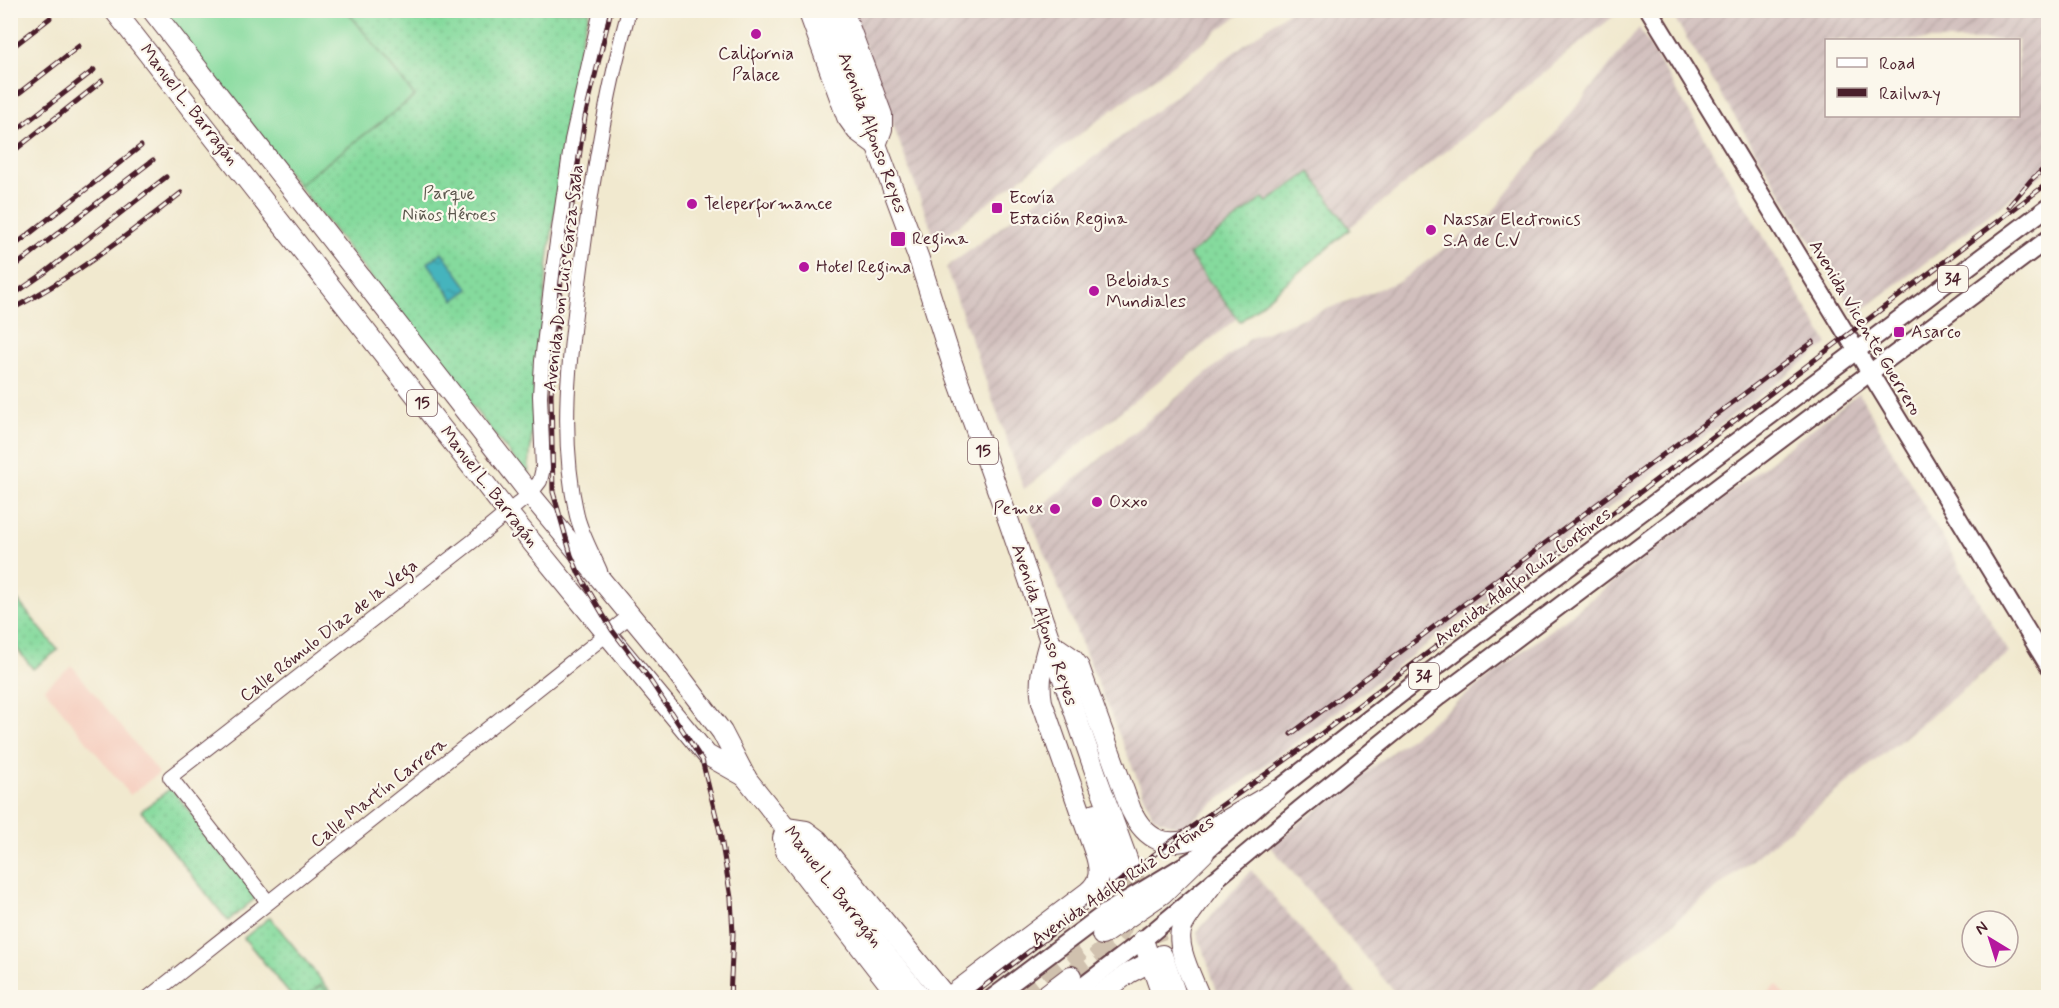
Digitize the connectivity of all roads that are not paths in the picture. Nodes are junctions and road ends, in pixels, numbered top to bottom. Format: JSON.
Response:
{"nodes":[{"id":1,"x":114,"y":10,"type":"edge"},
{"id":2,"x":152,"y":10,"type":"edge"},
{"id":3,"x":601,"y":10,"type":"edge"},
{"id":4,"x":629,"y":10,"type":"edge"},
{"id":5,"x":808,"y":10,"type":"edge"},
{"id":6,"x":826,"y":10,"type":"edge"},
{"id":7,"x":843,"y":10,"type":"edge"},
{"id":8,"x":1649,"y":10,"type":"edge"},
{"id":9,"x":148,"y":52,"type":"junction"},
{"id":10,"x":876,"y":145,"type":"junction"},
{"id":11,"x":281,"y":178,"type":"junction"},
{"id":12,"x":2049,"y":207,"type":"edge"},
{"id":13,"x":2049,"y":239,"type":"edge"},
{"id":14,"x":1856,"y":351,"type":"junction"},
{"id":15,"x":1870,"y":372,"type":"junction"},
{"id":16,"x":530,"y":494,"type":"junction"},
{"id":17,"x":508,"y":513,"type":"junction"},
{"id":18,"x":605,"y":583,"type":"junction"},
{"id":19,"x":631,"y":615,"type":"junction"},
{"id":20,"x":607,"y":634,"type":"junction"},
{"id":21,"x":1049,"y":642,"type":"junction"},
{"id":22,"x":2049,"y":665,"type":"edge"},
{"id":23,"x":746,"y":777,"type":"junction"},
{"id":24,"x":1276,"y":791,"type":"junction"},
{"id":25,"x":786,"y":828,"type":"junction"},
{"id":26,"x":1204,"y":853,"type":"junction"},
{"id":27,"x":1124,"y":872,"type":"tunnel mouth"},
{"id":28,"x":1214,"y":882,"type":"junction"},
{"id":29,"x":268,"y":902,"type":"junction"},
{"id":30,"x":1102,"y":935,"type":"dead end"},
{"id":31,"x":1143,"y":940,"type":"junction"},
{"id":32,"x":1156,"y":959,"type":"junction"},
{"id":33,"x":1071,"y":976,"type":"tunnel mouth"},
{"id":34,"x":148,"y":998,"type":"edge"},
{"id":35,"x":900,"y":998,"type":"edge"},
{"id":36,"x":921,"y":998,"type":"edge"},
{"id":37,"x":948,"y":998,"type":"edge"},
{"id":38,"x":992,"y":998,"type":"edge"},
{"id":39,"x":1042,"y":998,"type":"edge"},
{"id":40,"x":1067,"y":998,"type":"edge"},
{"id":41,"x":1095,"y":998,"type":"edge"},
{"id":42,"x":1163,"y":998,"type":"edge"},
{"id":43,"x":1178,"y":998,"type":"edge"},
{"id":44,"x":1200,"y":998,"type":"edge"}],
"edges":[{"from":1,"to":9,"type":"highway","name":"Manuel L. Barragán","number":"15"},
{"from":2,"to":11,"type":"highway","name":"Manuel L. Barragán","number":"15"},
{"from":3,"to":16,"type":"street","name":"Avenida Don Luis Garza Sada"},
{"from":4,"to":18,"type":"street","name":"Avenida Don Luis Garza Sada"},
{"from":5,"to":10,"type":"highway"},
{"from":6,"to":10,"type":"highway","name":"Avenida Alfonso Reyes","number":"15"},
{"from":7,"to":10,"type":"highway"},
{"from":8,"to":14,"type":"main road","name":"Avenida Vicente Guerrero"},
{"from":9,"to":11,"type":"highway"},
{"from":9,"to":17,"type":"highway","name":"Manuel L. Barragán","number":"15"},
{"from":10,"to":21,"type":"highway","name":"Avenida Alfonso Reyes","number":"15"},
{"from":11,"to":16,"type":"highway","name":"Manuel L. Barragán","number":"15"},
{"from":12,"to":14,"type":"main road","name":"Avenida Adolfo Ruíz Cortines","number":"34"},
{"from":13,"to":15,"type":"main road","number":"34"},
{"from":14,"to":15,"type":"main road","name":"Avenida Vicente Guerrero"},
{"from":14,"to":24,"type":"main road","name":"Avenida Adolfo Ruíz Cortines","number":"34"},
{"from":15,"to":22,"type":"main road","name":"Avenida Vicente Guerrero"},
{"from":15,"to":28,"type":"main road","number":"34"},
{"from":16,"to":17,"type":"street","name":"Calle Rómulo Díaz de la Vega"},
{"from":16,"to":18,"type":"highway","name":"Manuel L. Barragán","number":"15"},
{"from":17,"to":20,"type":"highway","name":"Manuel L. Barragán","number":"15"},
{"from":17,"to":29,"type":"street","name":"Calle Rómulo Díaz de la Vega"},
{"from":18,"to":19,"type":"highway","name":"Manuel L. Barragán","number":"15"},
{"from":19,"to":20,"type":"street","name":"Calle Martín Carrera"},
{"from":19,"to":23,"type":"highway","name":"Manuel L. Barragán","number":"15"},
{"from":20,"to":23,"type":"highway","name":"Manuel L. Barragán","number":"15"},
{"from":20,"to":29,"type":"street","name":"Calle Martín Carrera"},
{"from":21,"to":24,"type":"highway"},
{"from":21,"to":27,"type":"highway","name":"Avenida Alfonso Reyes","number":"15"},
{"from":21,"to":37,"type":"highway"},
{"from":23,"to":25,"type":"highway","name":"Manuel L. Barragán","number":"15"},
{"from":24,"to":26,"type":"main road","name":"Avenida Adolfo Ruíz Cortines","number":"34"},
{"from":25,"to":35,"type":"highway"},
{"from":25,"to":36,"type":"highway","name":"Manuel L. Barragán","number":"15"},
{"from":25,"to":37,"type":"highway"},
{"from":26,"to":30,"type":"highway"},
{"from":26,"to":38,"type":"main road","name":"Avenida Adolfo Ruíz Cortines","number":"34"},
{"from":28,"to":31,"type":"main road","number":"34"},
{"from":28,"to":44,"type":"highway"},
{"from":29,"to":34,"type":"street","name":"Calle Martín Carrera"},
{"from":31,"to":32,"type":"highway"},
{"from":31,"to":40,"type":"main road","number":"34"},
{"from":32,"to":41,"type":"highway"},
{"from":32,"to":42,"type":"highway"},
{"from":32,"to":43,"type":"highway"},
{"from":33,"to":39,"type":"highway"}]}
